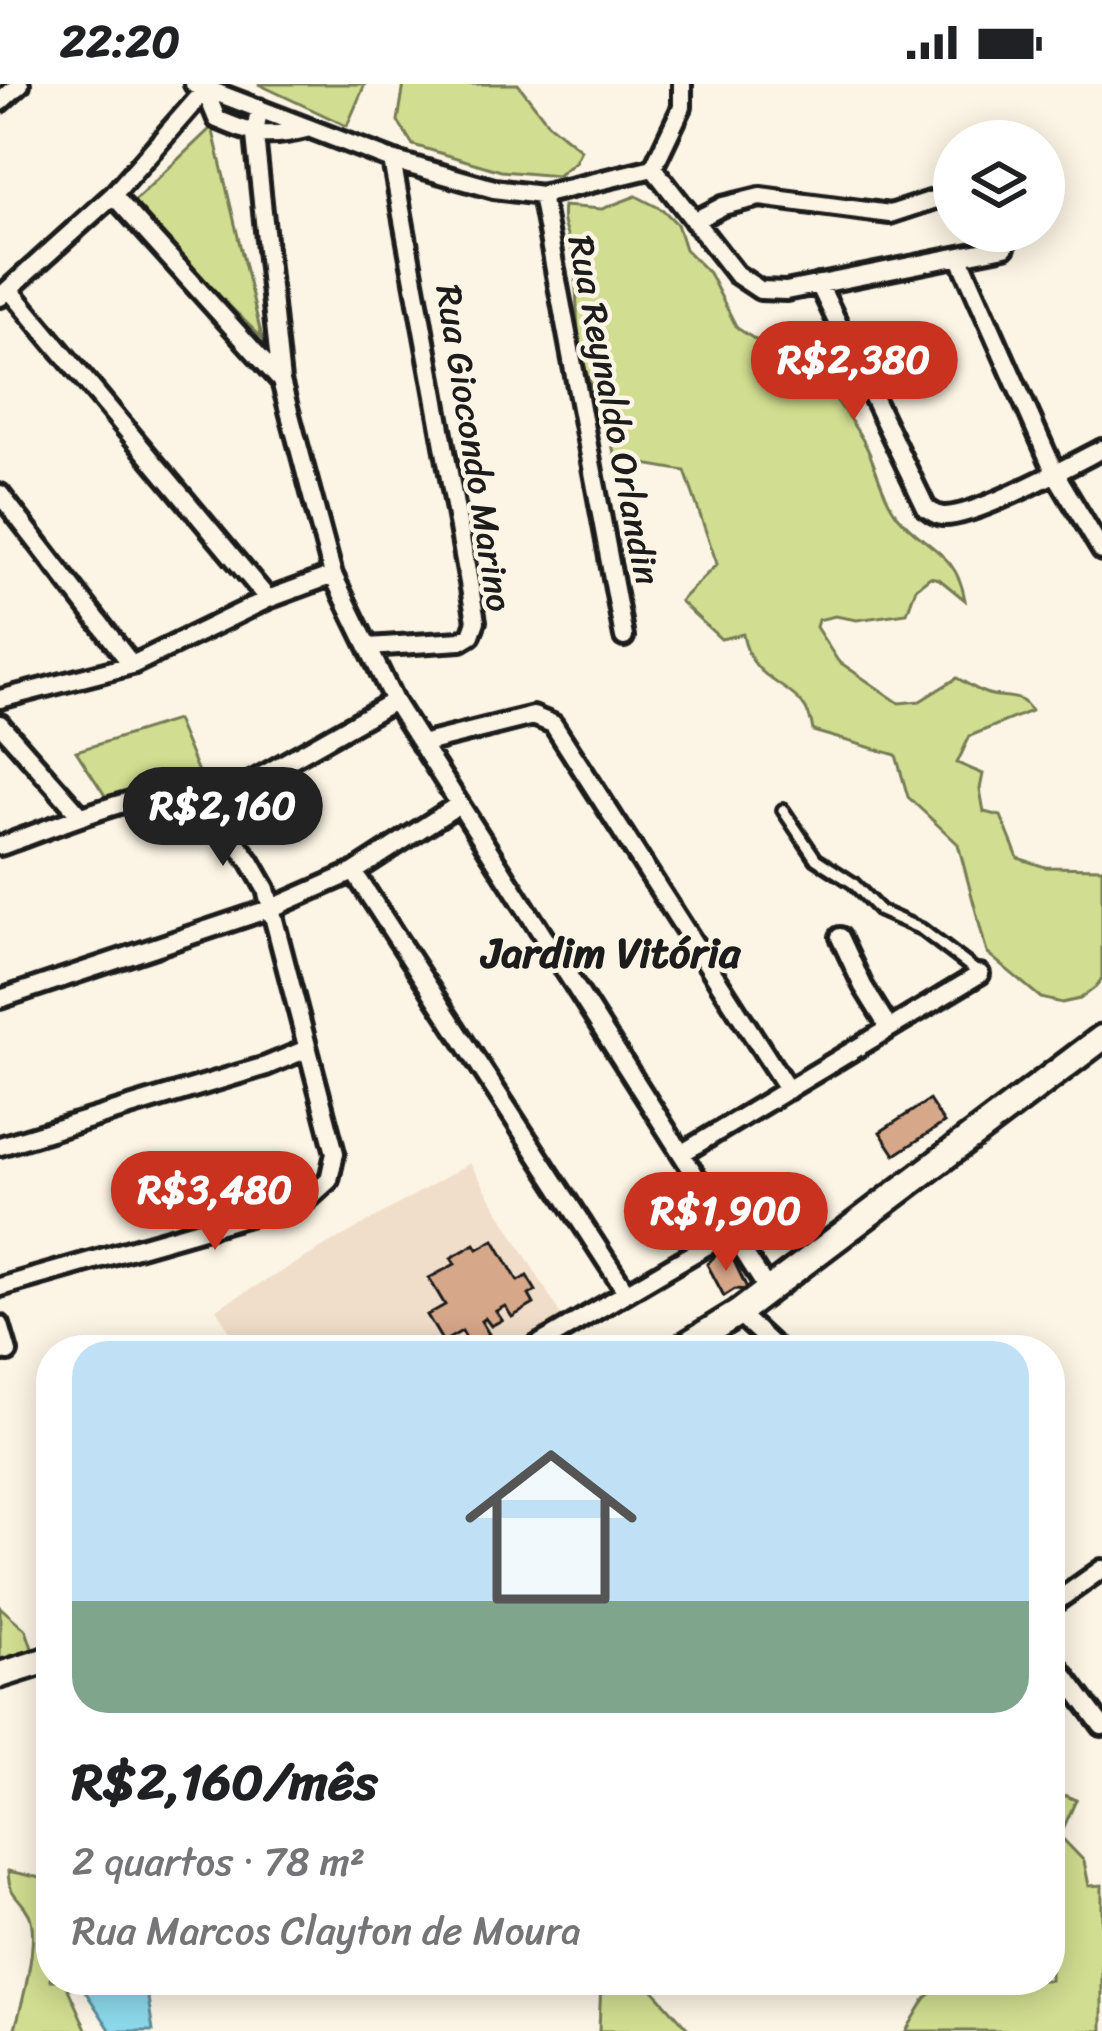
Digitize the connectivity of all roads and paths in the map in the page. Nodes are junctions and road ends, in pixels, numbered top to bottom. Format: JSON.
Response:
{"nodes":[{"id":1,"x":20,"y":84,"type":"edge"},
{"id":2,"x":682,"y":84,"type":"edge"},
{"id":3,"x":200,"y":87,"type":"edge"},
{"id":4,"x":0,"y":102,"type":"edge"},
{"id":5,"x":259,"y":108,"type":"junction"},
{"id":6,"x":308,"y":129,"type":"junction"},
{"id":7,"x":255,"y":136,"type":"junction"},
{"id":8,"x":392,"y":160,"type":"junction"},
{"id":9,"x":653,"y":168,"type":"junction"},
{"id":10,"x":113,"y":195,"type":"junction"},
{"id":11,"x":541,"y":195,"type":"junction"},
{"id":12,"x":933,"y":200,"type":"edge"},
{"id":13,"x":694,"y":221,"type":"junction"},
{"id":14,"x":985,"y":252,"type":"edge"},
{"id":15,"x":960,"y":258,"type":"junction"},
{"id":16,"x":819,"y":284,"type":"junction"},
{"id":17,"x":5,"y":293,"type":"edge"},
{"id":18,"x":281,"y":381,"type":"junction"},
{"id":19,"x":1102,"y":449,"type":"edge"},
{"id":20,"x":1055,"y":473,"type":"junction"},
{"id":21,"x":0,"y":494,"type":"edge"},
{"id":22,"x":1102,"y":550,"type":"edge"},
{"id":23,"x":333,"y":575,"type":"junction"},
{"id":24,"x":268,"y":599,"type":"junction"},
{"id":25,"x":623,"y":637,"type":"dead end"},
{"id":26,"x":368,"y":647,"type":"junction"},
{"id":27,"x":132,"y":665,"type":"junction"},
{"id":28,"x":0,"y":700,"type":"edge"},
{"id":29,"x":394,"y":701,"type":"junction"},
{"id":30,"x":0,"y":724,"type":"edge"},
{"id":31,"x":421,"y":743,"type":"junction"},
{"id":32,"x":249,"y":783,"type":"dead end"},
{"id":33,"x":458,"y":805,"type":"junction"},
{"id":34,"x":783,"y":810,"type":"dead end"},
{"id":35,"x":81,"y":816,"type":"junction"},
{"id":36,"x":0,"y":846,"type":"edge"},
{"id":37,"x":354,"y":872,"type":"junction"},
{"id":38,"x":272,"y":908,"type":"junction"},
{"id":39,"x":840,"y":937,"type":"dead end"},
{"id":40,"x":980,"y":974,"type":"joint"},
{"id":41,"x":0,"y":999,"type":"edge"},
{"id":42,"x":889,"y":1028,"type":"junction"},
{"id":43,"x":1102,"y":1038,"type":"edge"},
{"id":44,"x":307,"y":1049,"type":"junction"},
{"id":45,"x":788,"y":1090,"type":"junction"},
{"id":46,"x":0,"y":1146,"type":"edge"},
{"id":47,"x":684,"y":1152,"type":"junction"},
{"id":48,"x":730,"y":1232,"type":"junction"},
{"id":49,"x":0,"y":1287,"type":"edge"},
{"id":50,"x":625,"y":1290,"type":"junction"},
{"id":51,"x":768,"y":1290,"type":"junction"},
{"id":52,"x":738,"y":1313,"type":"junction"},
{"id":53,"x":0,"y":1325,"type":"edge"},
{"id":54,"x":553,"y":1335,"type":"edge"},
{"id":55,"x":702,"y":1335,"type":"edge"},
{"id":56,"x":762,"y":1335,"type":"edge"},
{"id":57,"x":8,"y":1352,"type":"dead end"},
{"id":58,"x":1102,"y":1569,"type":"edge"},
{"id":59,"x":1065,"y":1595,"type":"edge"},
{"id":60,"x":36,"y":1664,"type":"edge"},
{"id":61,"x":0,"y":1676,"type":"edge"},
{"id":62,"x":1065,"y":1676,"type":"edge"},
{"id":63,"x":1102,"y":1726,"type":"edge"}],
"edges":[{"from":1,"to":4,"type":"street"},
{"from":2,"to":9,"type":"street"},
{"from":3,"to":5,"type":"street"},
{"from":3,"to":7,"type":"street"},
{"from":3,"to":10,"type":"street"},
{"from":5,"to":6,"type":"street"},
{"from":5,"to":7,"type":"street"},
{"from":6,"to":7,"type":"street"},
{"from":6,"to":8,"type":"street"},
{"from":7,"to":18,"type":"street"},
{"from":8,"to":11,"type":"street"},
{"from":8,"to":26,"type":"street","name":"Rua Giocondo Marino"},
{"from":9,"to":11,"type":"street"},
{"from":9,"to":13,"type":"street"},
{"from":10,"to":17,"type":"street"},
{"from":10,"to":18,"type":"street"},
{"from":11,"to":25,"type":"street","name":"Rua Reynaldo Orlandin"},
{"from":12,"to":13,"type":"street"},
{"from":13,"to":16,"type":"street"},
{"from":14,"to":15,"type":"street"},
{"from":15,"to":16,"type":"street"},
{"from":15,"to":20,"type":"street"},
{"from":16,"to":20,"type":"street"},
{"from":17,"to":24,"type":"street"},
{"from":18,"to":23,"type":"street"},
{"from":19,"to":20,"type":"street"},
{"from":20,"to":22,"type":"street"},
{"from":21,"to":27,"type":"street"},
{"from":23,"to":24,"type":"street"},
{"from":23,"to":26,"type":"street"},
{"from":24,"to":27,"type":"street"},
{"from":26,"to":29,"type":"street"},
{"from":27,"to":28,"type":"street"},
{"from":29,"to":31,"type":"street"},
{"from":29,"to":32,"type":"street"},
{"from":30,"to":35,"type":"street"},
{"from":31,"to":33,"type":"street"},
{"from":31,"to":45,"type":"street"},
{"from":33,"to":37,"type":"street"},
{"from":33,"to":47,"type":"street"},
{"from":34,"to":40,"type":"lane"},
{"from":35,"to":36,"type":"street"},
{"from":35,"to":38,"type":"street"},
{"from":37,"to":38,"type":"street"},
{"from":37,"to":50,"type":"street"},
{"from":38,"to":41,"type":"street"},
{"from":38,"to":44,"type":"street"},
{"from":39,"to":42,"type":"street"},
{"from":40,"to":42,"type":"street"},
{"from":42,"to":45,"type":"street"},
{"from":43,"to":51,"type":"main road"},
{"from":44,"to":46,"type":"street"},
{"from":44,"to":49,"type":"street"},
{"from":45,"to":47,"type":"street"},
{"from":47,"to":48,"type":"street"},
{"from":48,"to":50,"type":"street"},
{"from":48,"to":51,"type":"street"},
{"from":50,"to":54,"type":"street"},
{"from":51,"to":52,"type":"main road"},
{"from":52,"to":55,"type":"main road"},
{"from":52,"to":56,"type":"street"},
{"from":53,"to":57,"type":"street"},
{"from":58,"to":59,"type":"street"},
{"from":60,"to":61,"type":"main road"},
{"from":62,"to":63,"type":"street"}]}
